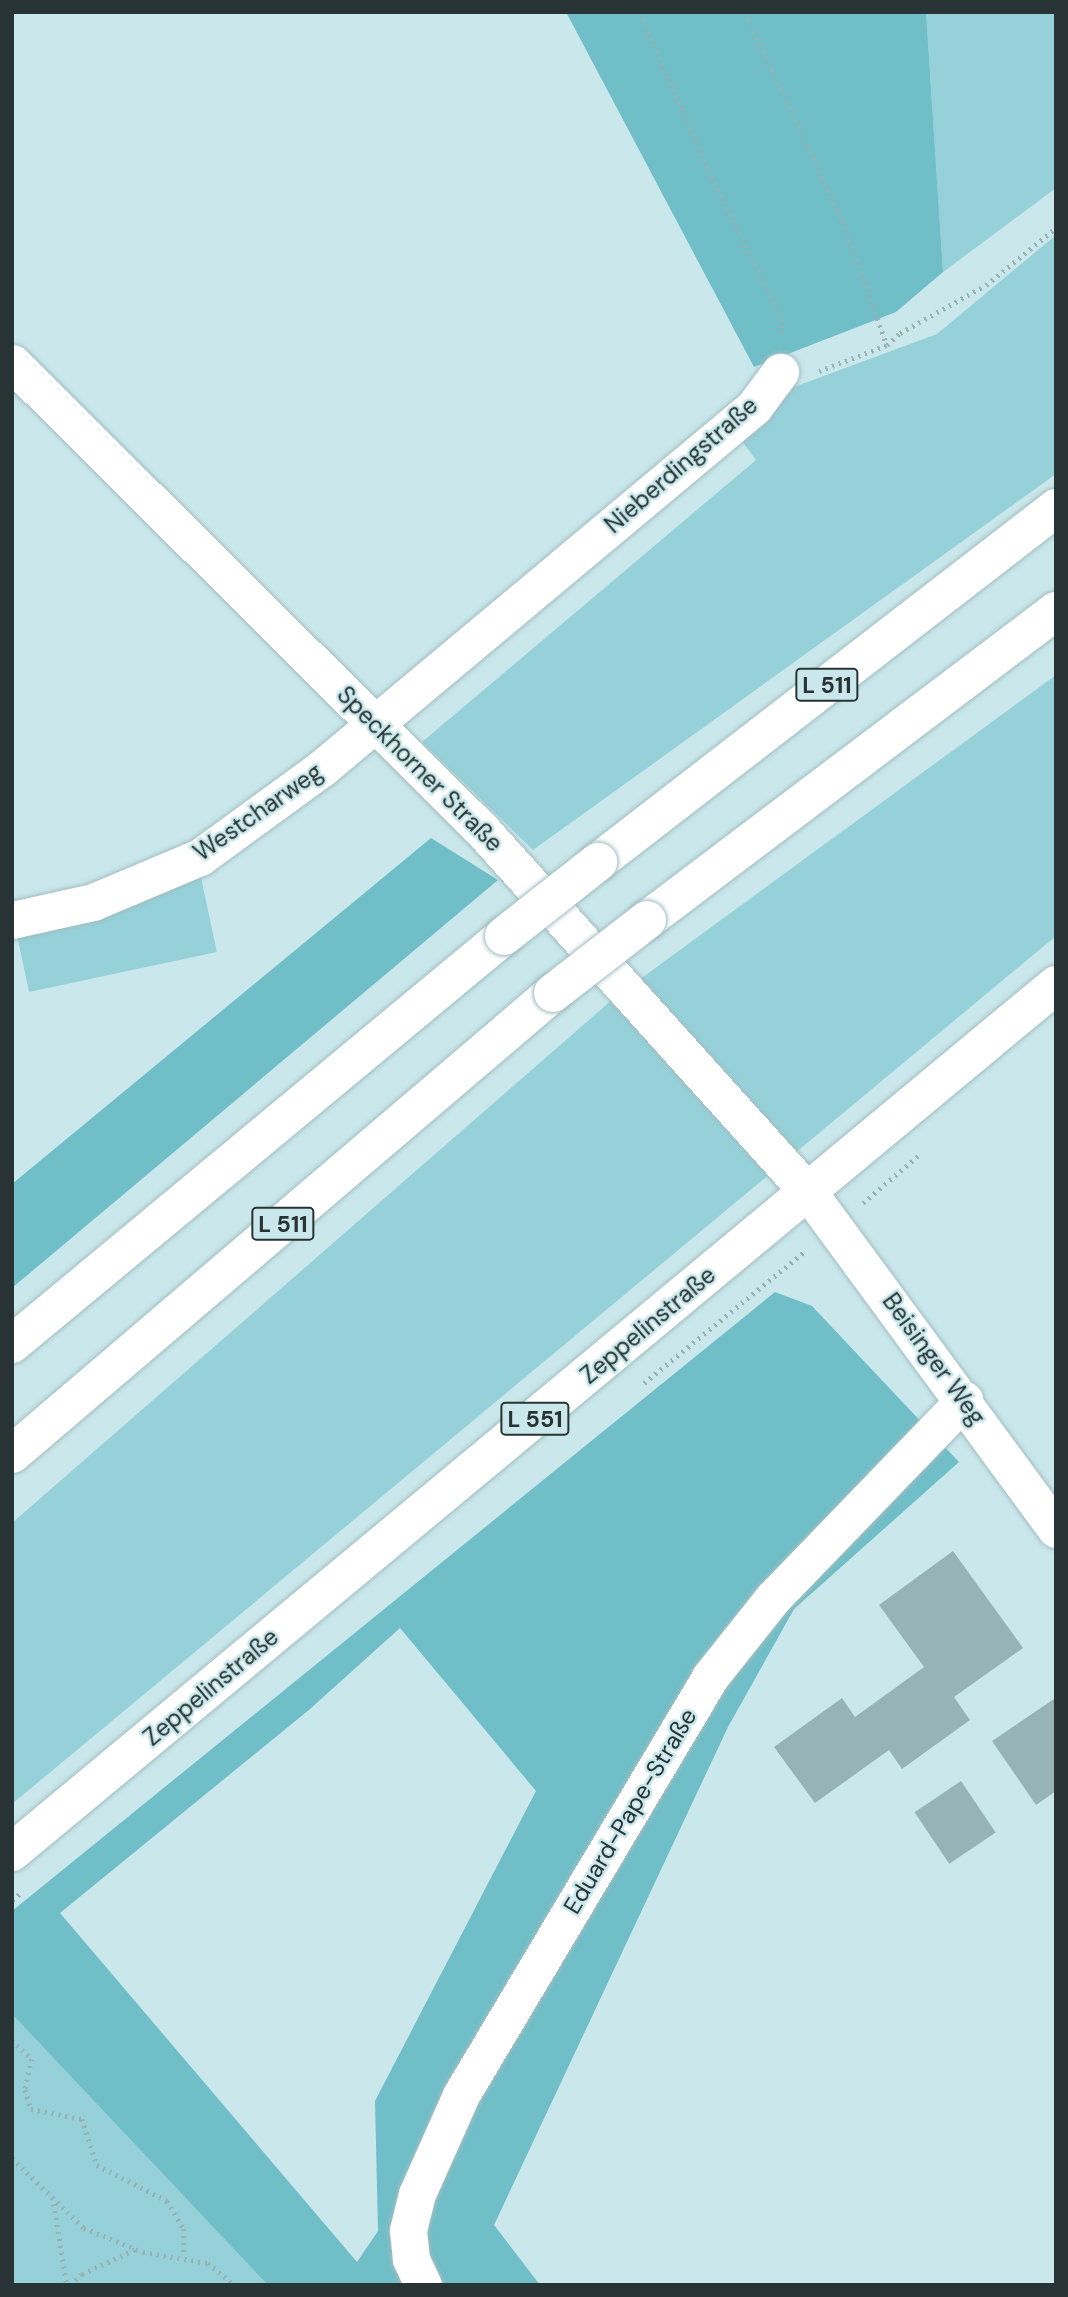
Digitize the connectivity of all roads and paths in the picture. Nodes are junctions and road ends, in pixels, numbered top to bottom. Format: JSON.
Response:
{"nodes":[{"id":1,"x":640,"y":12,"type":"edge"},
{"id":2,"x":745,"y":12,"type":"edge"},
{"id":3,"x":1056,"y":228,"type":"edge"},
{"id":4,"x":887,"y":345,"type":"junction"},
{"id":5,"x":12,"y":363,"type":"edge"},
{"id":6,"x":780,"y":372,"type":"junction"},
{"id":7,"x":1056,"y":508,"type":"edge"},
{"id":8,"x":1056,"y":611,"type":"edge"},
{"id":9,"x":373,"y":722,"type":"junction"},
{"id":10,"x":12,"y":920,"type":"edge"},
{"id":11,"x":1056,"y":985,"type":"edge"},
{"id":12,"x":808,"y":1193,"type":"junction"},
{"id":13,"x":12,"y":1344,"type":"edge"},
{"id":14,"x":964,"y":1400,"type":"junction"},
{"id":15,"x":12,"y":1454,"type":"edge"},
{"id":16,"x":1056,"y":1529,"type":"edge"},
{"id":17,"x":12,"y":1852,"type":"edge"},
{"id":18,"x":12,"y":2040,"type":"edge"},
{"id":19,"x":12,"y":2158,"type":"edge"},
{"id":20,"x":54,"y":2203,"type":"junction"},
{"id":21,"x":136,"y":2249,"type":"junction"},
{"id":22,"x":184,"y":2257,"type":"junction"},
{"id":23,"x":68,"y":2285,"type":"edge"},
{"id":24,"x":234,"y":2285,"type":"edge"},
{"id":25,"x":423,"y":2285,"type":"edge"}],
"edges":[{"from":1,"to":6,"type":"path"},
{"from":2,"to":4,"type":"path"},
{"from":3,"to":4,"type":"path"},
{"from":4,"to":6,"type":"path"},
{"from":5,"to":9,"type":"street","name":"Speckhorner Straße"},
{"from":6,"to":9,"type":"street","name":"Nieberdingstraße"},
{"from":7,"to":13,"type":"main road","number":"L 511","bridge":true},
{"from":8,"to":15,"type":"main road","number":"L 511","bridge":true},
{"from":9,"to":10,"type":"street","name":"Westcharweg"},
{"from":9,"to":12,"type":"street","name":"Speckhorner Straße"},
{"from":11,"to":12,"type":"main road","name":"Zeppelinstraße","number":"L 551"},
{"from":12,"to":14,"type":"street","name":"Beisinger Weg"},
{"from":12,"to":17,"type":"main road","name":"Zeppelinstraße","number":"L 551"},
{"from":14,"to":16,"type":"street","name":"Beisinger Weg"},
{"from":14,"to":25,"type":"street","name":"Eduard-Pape-Straße"},
{"from":18,"to":22,"type":"path"},
{"from":19,"to":20,"type":"path"},
{"from":20,"to":21,"type":"path"},
{"from":20,"to":23,"type":"path"},
{"from":21,"to":22,"type":"path"},
{"from":21,"to":23,"type":"path"},
{"from":22,"to":24,"type":"path"}]}
